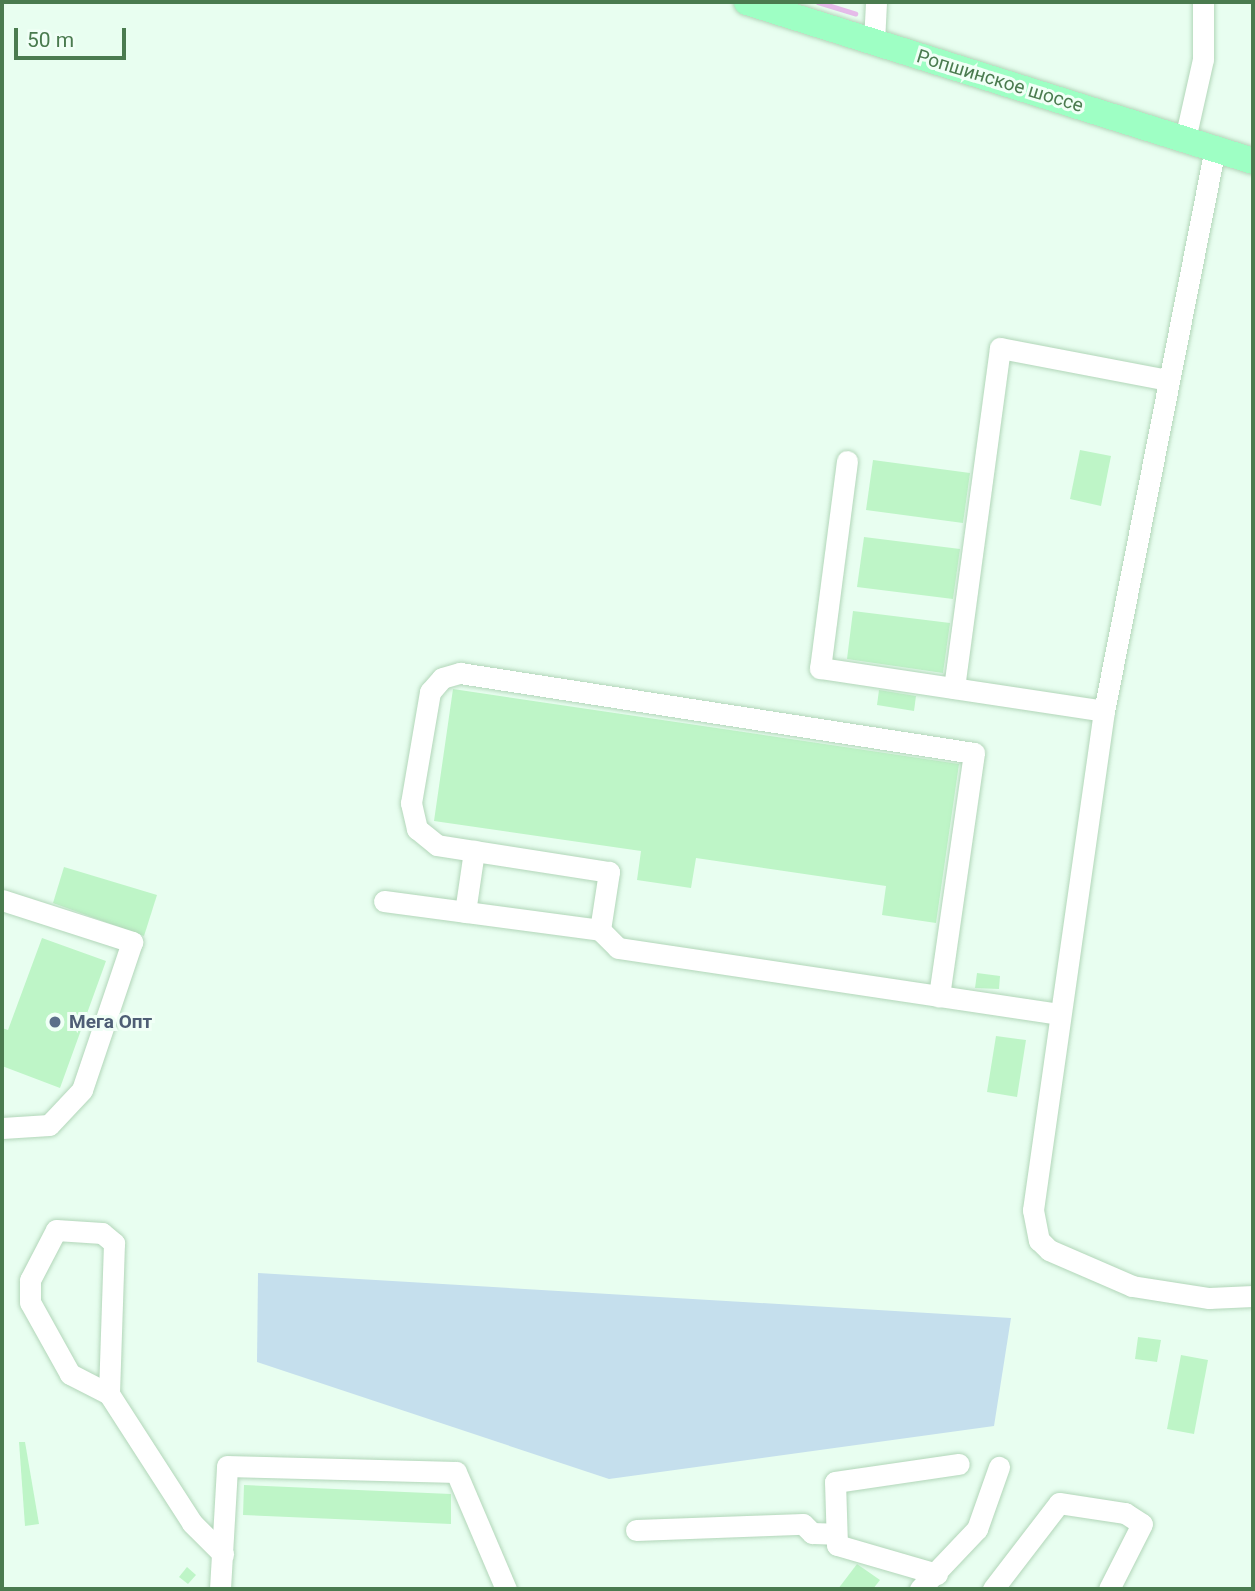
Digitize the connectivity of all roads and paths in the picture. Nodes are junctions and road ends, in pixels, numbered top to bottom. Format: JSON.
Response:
{"nodes":[{"id":1,"x":747,"y":2,"type":"edge"},
{"id":2,"x":876,"y":2,"type":"edge"},
{"id":3,"x":1203,"y":2,"type":"edge"},
{"id":4,"x":874,"y":41,"type":"junction"},
{"id":5,"x":1185,"y":139,"type":"junction"},
{"id":6,"x":1215,"y":148,"type":"junction"},
{"id":7,"x":1253,"y":160,"type":"edge"},
{"id":8,"x":1168,"y":380,"type":"junction"},
{"id":9,"x":847,"y":461,"type":"dead end"},
{"id":10,"x":954,"y":688,"type":"junction"},
{"id":11,"x":1104,"y":711,"type":"junction"},
{"id":12,"x":474,"y":851,"type":"junction"},
{"id":13,"x":2,"y":900,"type":"edge"},
{"id":14,"x":384,"y":901,"type":"dead end"},
{"id":15,"x":465,"y":912,"type":"junction"},
{"id":16,"x":600,"y":930,"type":"junction"},
{"id":17,"x":939,"y":996,"type":"junction"},
{"id":18,"x":1058,"y":1014,"type":"junction"},
{"id":19,"x":2,"y":1129,"type":"edge"},
{"id":20,"x":1253,"y":1296,"type":"edge"},
{"id":21,"x":109,"y":1394,"type":"junction"},
{"id":22,"x":959,"y":1464,"type":"dead end"},
{"id":23,"x":999,"y":1467,"type":"dead end"},
{"id":24,"x":636,"y":1530,"type":"dead end"},
{"id":25,"x":835,"y":1534,"type":"junction"},
{"id":26,"x":223,"y":1554,"type":"junction"},
{"id":27,"x":937,"y":1574,"type":"junction"},
{"id":28,"x":220,"y":1589,"type":"edge"},
{"id":29,"x":506,"y":1589,"type":"edge"},
{"id":30,"x":920,"y":1589,"type":"edge"},
{"id":31,"x":993,"y":1589,"type":"edge"},
{"id":32,"x":1109,"y":1589,"type":"edge"}],
"edges":[{"from":1,"to":4,"type":"main road","name":"Ропшинское шоссе"},
{"from":2,"to":4,"type":"street"},
{"from":3,"to":5,"type":"street"},
{"from":4,"to":5,"type":"main road","name":"Ропшинское шоссе"},
{"from":5,"to":6,"type":"main road","name":"Ропшинское шоссе"},
{"from":6,"to":7,"type":"main road","name":"Ропшинское шоссе"},
{"from":6,"to":8,"type":"street"},
{"from":8,"to":10,"type":"street"},
{"from":8,"to":11,"type":"street"},
{"from":9,"to":10,"type":"street"},
{"from":10,"to":11,"type":"street"},
{"from":11,"to":18,"type":"street"},
{"from":12,"to":15,"type":"street"},
{"from":12,"to":16,"type":"street"},
{"from":12,"to":17,"type":"street"},
{"from":13,"to":19,"type":"street"},
{"from":14,"to":15,"type":"street"},
{"from":15,"to":16,"type":"street"},
{"from":16,"to":17,"type":"street"},
{"from":17,"to":18,"type":"street"},
{"from":18,"to":20,"type":"street"},
{"from":21,"to":21,"type":"street"},
{"from":21,"to":26,"type":"street"},
{"from":22,"to":25,"type":"street"},
{"from":23,"to":27,"type":"street"},
{"from":24,"to":25,"type":"street"},
{"from":25,"to":27,"type":"street"},
{"from":26,"to":28,"type":"street"},
{"from":26,"to":29,"type":"street"},
{"from":27,"to":30,"type":"street"},
{"from":31,"to":32,"type":"street"}]}
